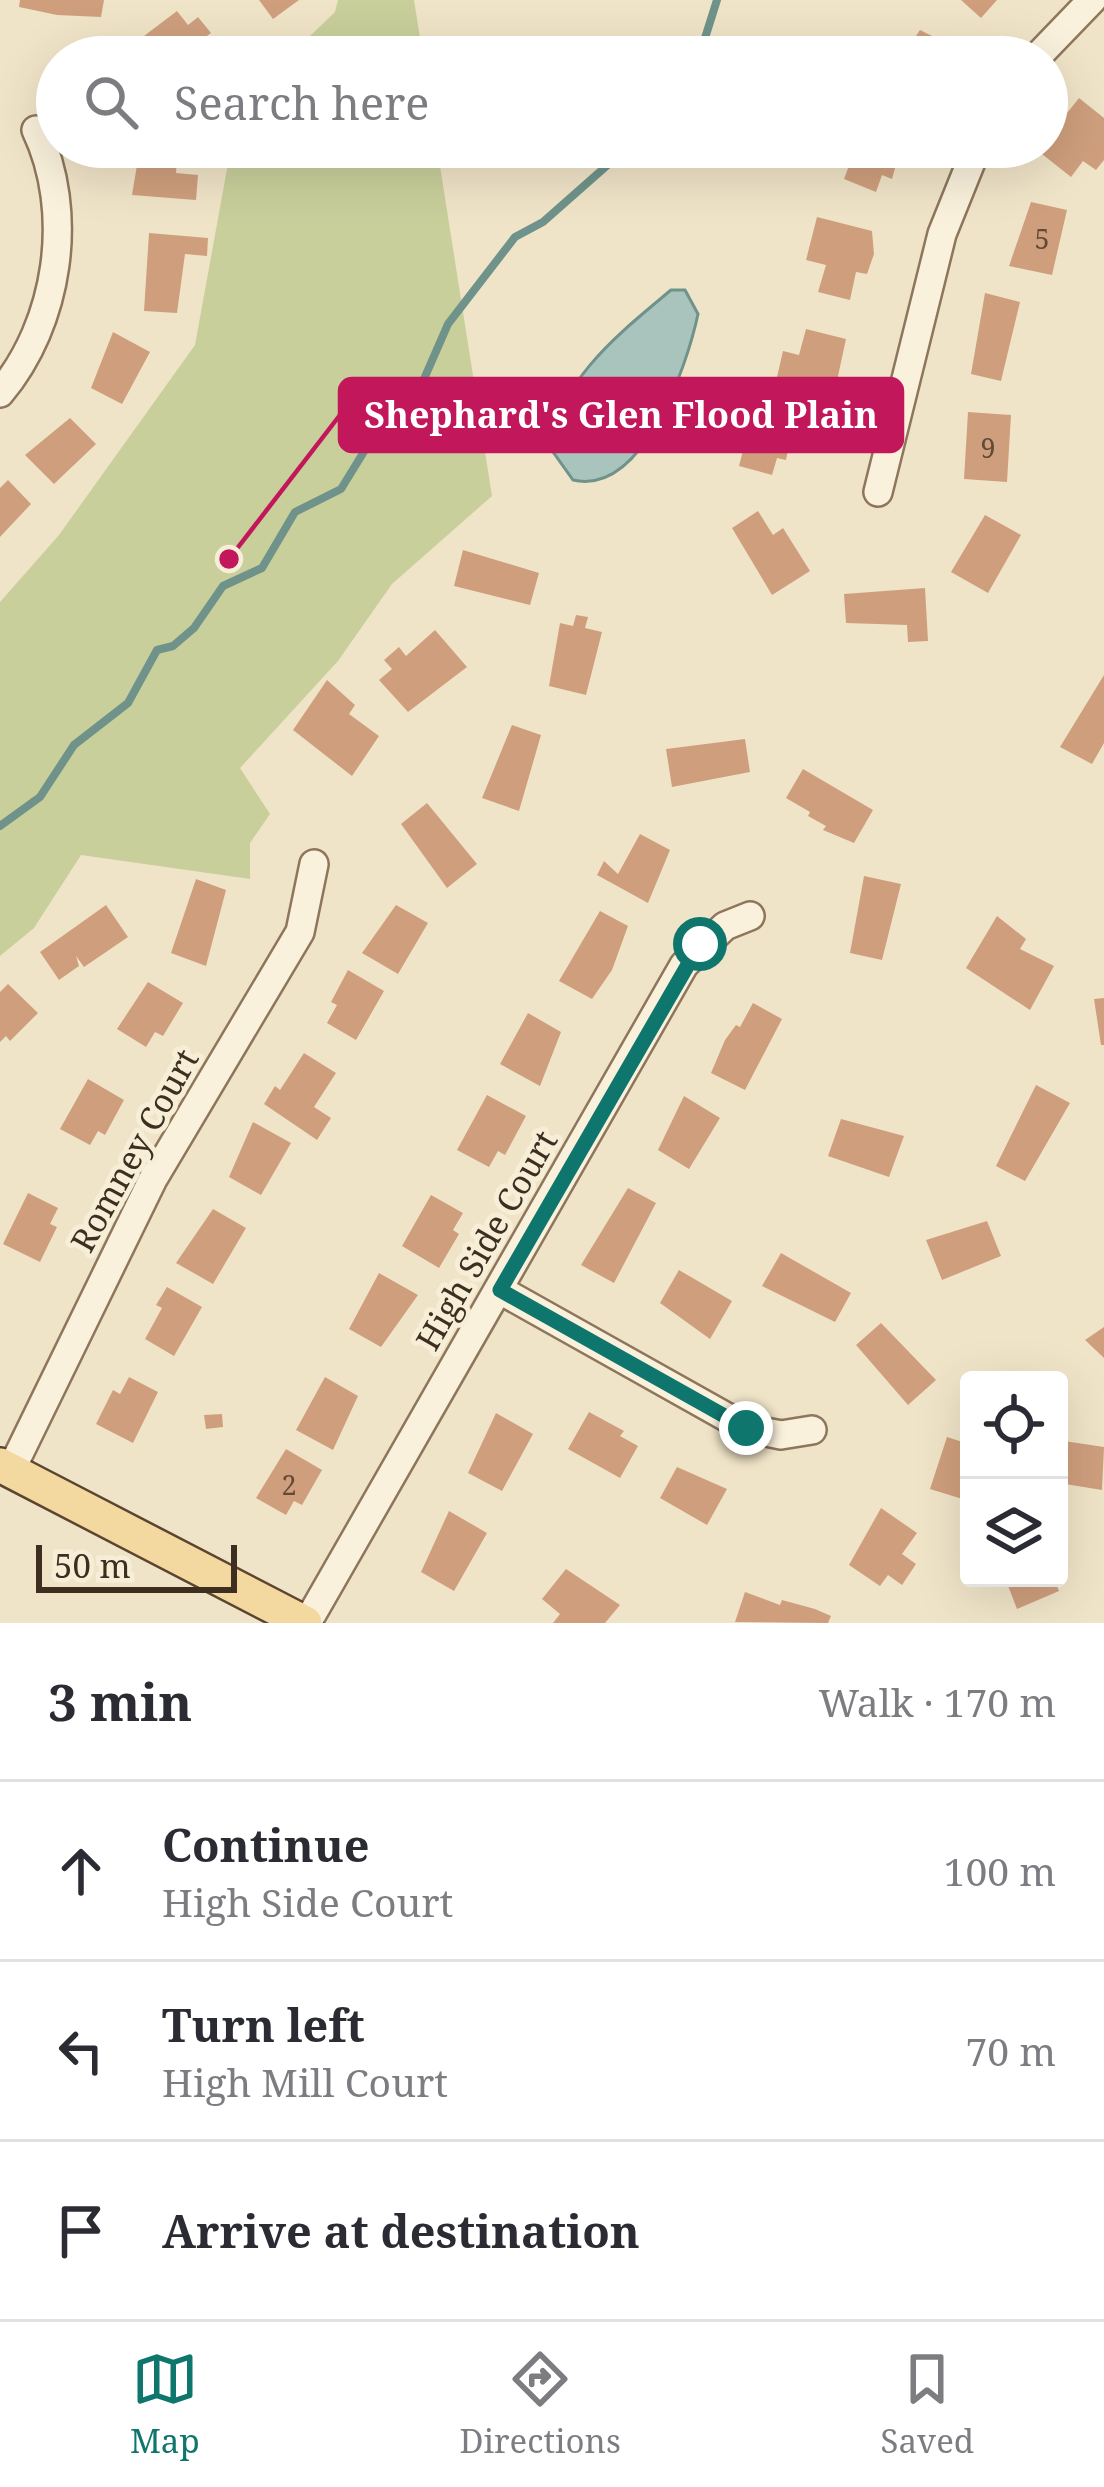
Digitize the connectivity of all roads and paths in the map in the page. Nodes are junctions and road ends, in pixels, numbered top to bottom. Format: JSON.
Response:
{"nodes":[{"id":1,"x":1092,"y":0,"type":"edge"},
{"id":2,"x":1057,"y":36,"type":"edge"},
{"id":3,"x":50,"y":168,"type":"edge"},
{"id":4,"x":968,"y":168,"type":"edge"},
{"id":5,"x":0,"y":393,"type":"edge"},
{"id":6,"x":878,"y":492,"type":"dead end"},
{"id":7,"x":314,"y":865,"type":"dead end"},
{"id":8,"x":750,"y":916,"type":"dead end"},
{"id":9,"x":500,"y":1290,"type":"junction"},
{"id":10,"x":812,"y":1430,"type":"dead end"},
{"id":11,"x":5,"y":1467,"type":"edge"},
{"id":12,"x":306,"y":1623,"type":"edge"}],
"edges":[{"from":1,"to":2,"type":"street"},
{"from":3,"to":5,"type":"street"},
{"from":4,"to":6,"type":"street"},
{"from":7,"to":11,"type":"street","name":"Romney Court"},
{"from":8,"to":9,"type":"street","name":"High Side Court"},
{"from":9,"to":10,"type":"street"},
{"from":9,"to":12,"type":"street","name":"High Side Court"},
{"from":11,"to":12,"type":"main road"}]}
